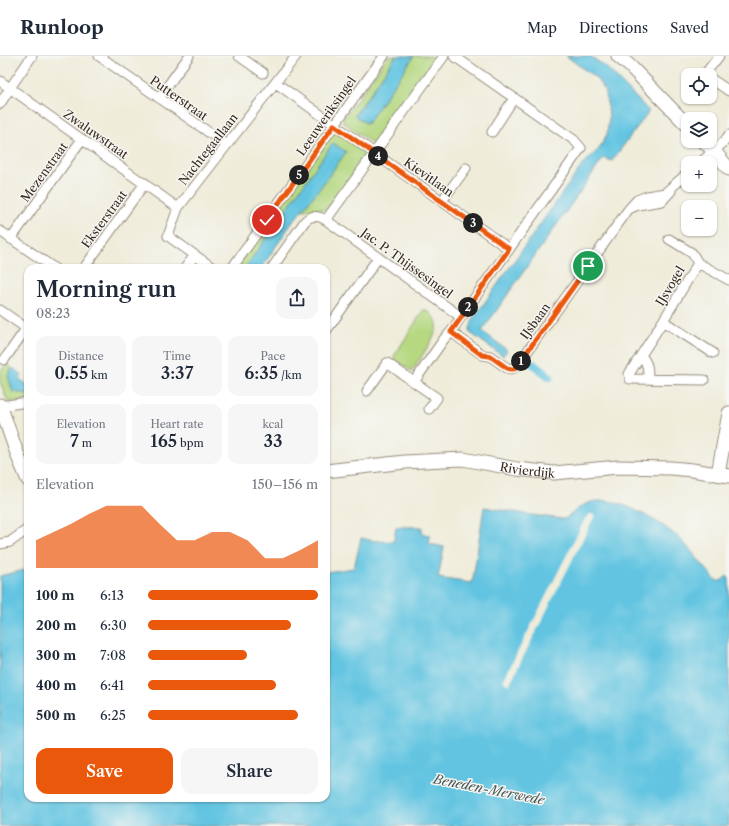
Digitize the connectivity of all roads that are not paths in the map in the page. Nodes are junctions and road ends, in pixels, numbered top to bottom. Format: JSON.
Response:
{"nodes":[{"id":1,"x":32,"y":56,"type":"edge"},
{"id":2,"x":99,"y":56,"type":"edge"},
{"id":3,"x":189,"y":56,"type":"edge"},
{"id":4,"x":239,"y":56,"type":"edge"},
{"id":5,"x":296,"y":56,"type":"edge"},
{"id":6,"x":384,"y":56,"type":"edge"},
{"id":7,"x":444,"y":56,"type":"edge"},
{"id":8,"x":454,"y":56,"type":"edge"},
{"id":9,"x":618,"y":56,"type":"edge"},
{"id":10,"x":718,"y":56,"type":"edge"},
{"id":11,"x":709,"y":68,"type":"edge"},
{"id":12,"x":262,"y":73,"type":"dead end"},
{"id":13,"x":0,"y":80,"type":"edge"},
{"id":14,"x":276,"y":83,"type":"junction"},
{"id":15,"x":717,"y":83,"type":"edge"},
{"id":16,"x":10,"y":88,"type":"junction"},
{"id":17,"x":729,"y":91,"type":"edge"},
{"id":18,"x":159,"y":98,"type":"junction"},
{"id":19,"x":514,"y":98,"type":"junction"},
{"id":20,"x":0,"y":104,"type":"edge"},
{"id":21,"x":681,"y":119,"type":"edge"},
{"id":22,"x":334,"y":125,"type":"junction"},
{"id":23,"x":492,"y":132,"type":"dead end"},
{"id":24,"x":729,"y":135,"type":"edge"},
{"id":25,"x":82,"y":139,"type":"junction"},
{"id":26,"x":227,"y":145,"type":"junction"},
{"id":27,"x":711,"y":148,"type":"edge"},
{"id":28,"x":714,"y":151,"type":"junction"},
{"id":29,"x":374,"y":153,"type":"junction"},
{"id":30,"x":708,"y":156,"type":"edge"},
{"id":31,"x":466,"y":168,"type":"dead end"},
{"id":32,"x":729,"y":169,"type":"edge"},
{"id":33,"x":681,"y":179,"type":"edge"},
{"id":34,"x":145,"y":183,"type":"junction"},
{"id":35,"x":442,"y":201,"type":"junction"},
{"id":36,"x":178,"y":208,"type":"junction"},
{"id":37,"x":326,"y":220,"type":"junction"},
{"id":38,"x":0,"y":231,"type":"edge"},
{"id":39,"x":11,"y":239,"type":"junction"},
{"id":40,"x":669,"y":239,"type":"dead end"},
{"id":41,"x":509,"y":249,"type":"junction"},
{"id":42,"x":195,"y":255,"type":"junction"},
{"id":43,"x":378,"y":258,"type":"junction"},
{"id":44,"x":698,"y":263,"type":"junction"},
{"id":45,"x":48,"y":264,"type":"edge"},
{"id":46,"x":87,"y":264,"type":"edge"},
{"id":47,"x":188,"y":264,"type":"edge"},
{"id":48,"x":207,"y":264,"type":"edge"},
{"id":49,"x":235,"y":264,"type":"edge"},
{"id":50,"x":275,"y":264,"type":"edge"},
{"id":51,"x":729,"y":280,"type":"edge"},
{"id":52,"x":0,"y":310,"type":"edge"},
{"id":53,"x":461,"y":317,"type":"junction"},
{"id":54,"x":663,"y":321,"type":"junction"},
{"id":55,"x":330,"y":325,"type":"edge"},
{"id":56,"x":24,"y":330,"type":"edge"},
{"id":57,"x":451,"y":332,"type":"junction"},
{"id":58,"x":24,"y":335,"type":"edge"},
{"id":59,"x":713,"y":353,"type":"dead end"},
{"id":60,"x":641,"y":355,"type":"junction"},
{"id":61,"x":4,"y":360,"type":"dead end"},
{"id":62,"x":648,"y":379,"type":"junction"},
{"id":63,"x":704,"y":380,"type":"dead end"},
{"id":64,"x":414,"y":382,"type":"junction"},
{"id":65,"x":367,"y":390,"type":"dead end"},
{"id":66,"x":24,"y":403,"type":"edge"},
{"id":67,"x":0,"y":406,"type":"edge"},
{"id":68,"x":429,"y":409,"type":"dead end"},
{"id":69,"x":729,"y":413,"type":"edge"},
{"id":70,"x":24,"y":471,"type":"edge"},
{"id":71,"x":330,"y":471,"type":"edge"},
{"id":72,"x":723,"y":475,"type":"edge"},
{"id":73,"x":24,"y":532,"type":"edge"},
{"id":74,"x":0,"y":544,"type":"edge"}],
"edges":[{"from":1,"to":16,"type":"street"},
{"from":2,"to":18,"type":"street","name":"Putterstraat"},
{"from":3,"to":18,"type":"street"},
{"from":4,"to":12,"type":"street"},
{"from":5,"to":14,"type":"street","name":"Nachtegaallaan"},
{"from":6,"to":22,"type":"street","name":"Leeuweriksingel"},
{"from":7,"to":29,"type":"street"},
{"from":8,"to":19,"type":"street"},
{"from":9,"to":21,"type":"street"},
{"from":10,"to":11,"type":"street"},
{"from":13,"to":16,"type":"street","name":"Zwaluwstraat"},
{"from":14,"to":22,"type":"street","name":"Kievitlaan"},
{"from":14,"to":26,"type":"street","name":"Nachtegaallaan"},
{"from":15,"to":17,"type":"street"},
{"from":16,"to":20,"type":"street"},
{"from":16,"to":25,"type":"street","name":"Zwaluwstraat"},
{"from":18,"to":26,"type":"street","name":"Putterstraat"},
{"from":19,"to":23,"type":"street"},
{"from":19,"to":41,"type":"street"},
{"from":22,"to":29,"type":"street","name":"Kievitlaan"},
{"from":22,"to":49,"type":"street","name":"Leeuweriksingel"},
{"from":24,"to":28,"type":"street"},
{"from":25,"to":34,"type":"street","name":"Zwaluwstraat"},
{"from":25,"to":39,"type":"street","name":"Mezenstraat"},
{"from":26,"to":36,"type":"street","name":"Nachtegaallaan"},
{"from":27,"to":28,"type":"street"},
{"from":28,"to":30,"type":"street"},
{"from":28,"to":32,"type":"street"},
{"from":29,"to":35,"type":"street","name":"Kievitlaan"},
{"from":29,"to":37,"type":"street"},
{"from":31,"to":35,"type":"street"},
{"from":33,"to":57,"type":"street","name":"IJsbaan"},
{"from":34,"to":36,"type":"street","name":"Zwaluwstraat"},
{"from":34,"to":46,"type":"street","name":"Eksterstraat"},
{"from":35,"to":41,"type":"street","name":"Kievitlaan"},
{"from":36,"to":42,"type":"street","name":"Nachtegaallaan"},
{"from":37,"to":43,"type":"street","name":"Jac. P. Thijssesingel"},
{"from":37,"to":50,"type":"street"},
{"from":38,"to":39,"type":"street"},
{"from":39,"to":45,"type":"street"},
{"from":40,"to":44,"type":"street","name":"IJsvogel"},
{"from":41,"to":53,"type":"street"},
{"from":42,"to":47,"type":"street"},
{"from":42,"to":48,"type":"street"},
{"from":43,"to":53,"type":"street","name":"Jac. P. Thijssesingel"},
{"from":43,"to":55,"type":"street"},
{"from":44,"to":51,"type":"street","name":"IJsvogel"},
{"from":44,"to":54,"type":"street","name":"IJsvogel"},
{"from":52,"to":56,"type":"street"},
{"from":53,"to":57,"type":"street"},
{"from":54,"to":59,"type":"street","name":"IJsvogel"},
{"from":54,"to":60,"type":"street","name":"IJsvogel"},
{"from":57,"to":64,"type":"street"},
{"from":58,"to":61,"type":"street"},
{"from":60,"to":62,"type":"street"},
{"from":60,"to":62,"type":"street","name":"IJsvogel"},
{"from":62,"to":63,"type":"street","name":"IJsvogel"},
{"from":64,"to":65,"type":"street"},
{"from":64,"to":68,"type":"street"},
{"from":66,"to":67,"type":"street"},
{"from":67,"to":70,"type":"street"},
{"from":69,"to":72,"type":"street"},
{"from":71,"to":72,"type":"street","name":"Rivierdijk"},
{"from":73,"to":74,"type":"street"}]}
